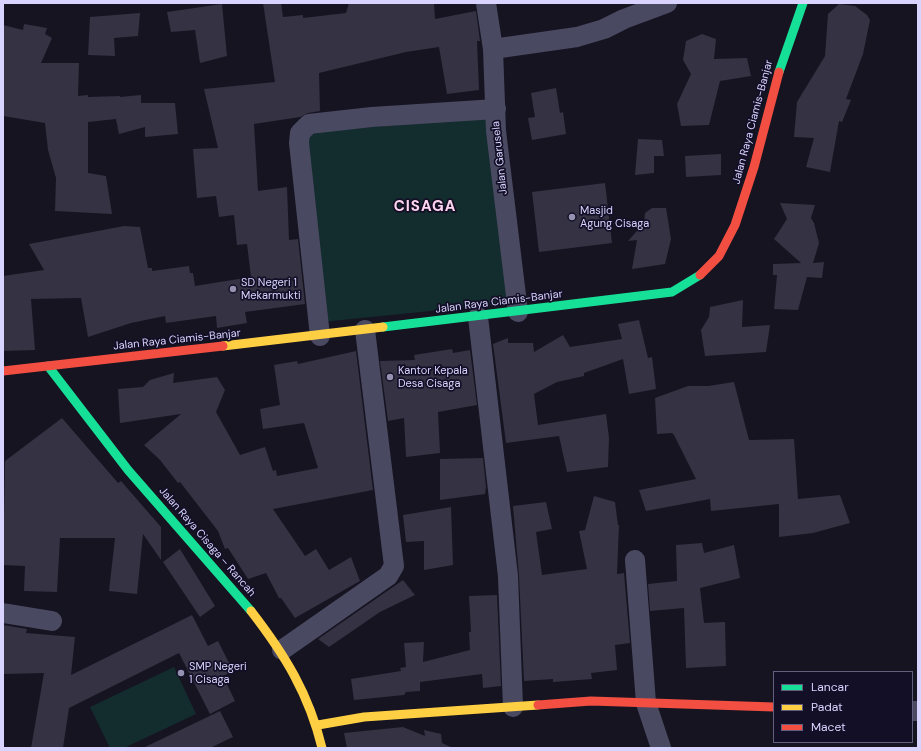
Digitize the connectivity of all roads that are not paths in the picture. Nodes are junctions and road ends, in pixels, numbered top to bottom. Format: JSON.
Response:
{"nodes":[{"id":1,"x":486,"y":3,"type":"edge"},
{"id":2,"x":667,"y":3,"type":"edge"},
{"id":3,"x":803,"y":3,"type":"edge"},
{"id":4,"x":493,"y":49,"type":"junction"},
{"id":5,"x":496,"y":109,"type":"junction"},
{"id":6,"x":518,"y":312,"type":"junction"},
{"id":7,"x":478,"y":317,"type":"junction"},
{"id":8,"x":365,"y":330,"type":"junction"},
{"id":9,"x":320,"y":336,"type":"junction"},
{"id":10,"x":48,"y":366,"type":"junction"},
{"id":11,"x":3,"y":370,"type":"edge"},
{"id":12,"x":635,"y":560,"type":"dead end"},
{"id":13,"x":3,"y":613,"type":"edge"},
{"id":14,"x":52,"y":621,"type":"dead end"},
{"id":15,"x":282,"y":650,"type":"junction"},
{"id":16,"x":646,"y":703,"type":"junction"},
{"id":17,"x":513,"y":707,"type":"junction"},
{"id":18,"x":773,"y":707,"type":"edge"},
{"id":19,"x":318,"y":725,"type":"junction"},
{"id":20,"x":322,"y":748,"type":"edge"},
{"id":21,"x":661,"y":748,"type":"edge"}],
"edges":[{"from":1,"to":4,"type":"street","name":"Jalan Garusela"},
{"from":2,"to":4,"type":"street"},
{"from":3,"to":6,"type":"main road","name":"Jalan Raya Ciamis-Banjar"},
{"from":4,"to":5,"type":"street","name":"Jalan Garusela"},
{"from":5,"to":6,"type":"street","name":"Jalan Garusela"},
{"from":5,"to":9,"type":"street"},
{"from":6,"to":7,"type":"main road","name":"Jalan Raya Ciamis-Banjar"},
{"from":7,"to":8,"type":"main road","name":"Jalan Raya Ciamis-Banjar"},
{"from":7,"to":17,"type":"street"},
{"from":8,"to":9,"type":"main road","name":"Jalan Raya Ciamis-Banjar"},
{"from":8,"to":15,"type":"street"},
{"from":9,"to":10,"type":"main road","name":"Jalan Raya Ciamis-Banjar"},
{"from":10,"to":11,"type":"main road","name":"Jalan Raya Ciamis-Banjar"},
{"from":10,"to":15,"type":"main road","name":"Jalan Raya Cisaga – Rancah"},
{"from":12,"to":16,"type":"street"},
{"from":13,"to":14,"type":"street"},
{"from":15,"to":19,"type":"main road","name":"Jalan Raya Cisaga – Rancah"},
{"from":16,"to":17,"type":"main road"},
{"from":16,"to":18,"type":"main road"},
{"from":16,"to":21,"type":"street"},
{"from":17,"to":19,"type":"main road"},
{"from":19,"to":20,"type":"main road","name":"Jalan Raya Cisaga – Rancah"}]}
